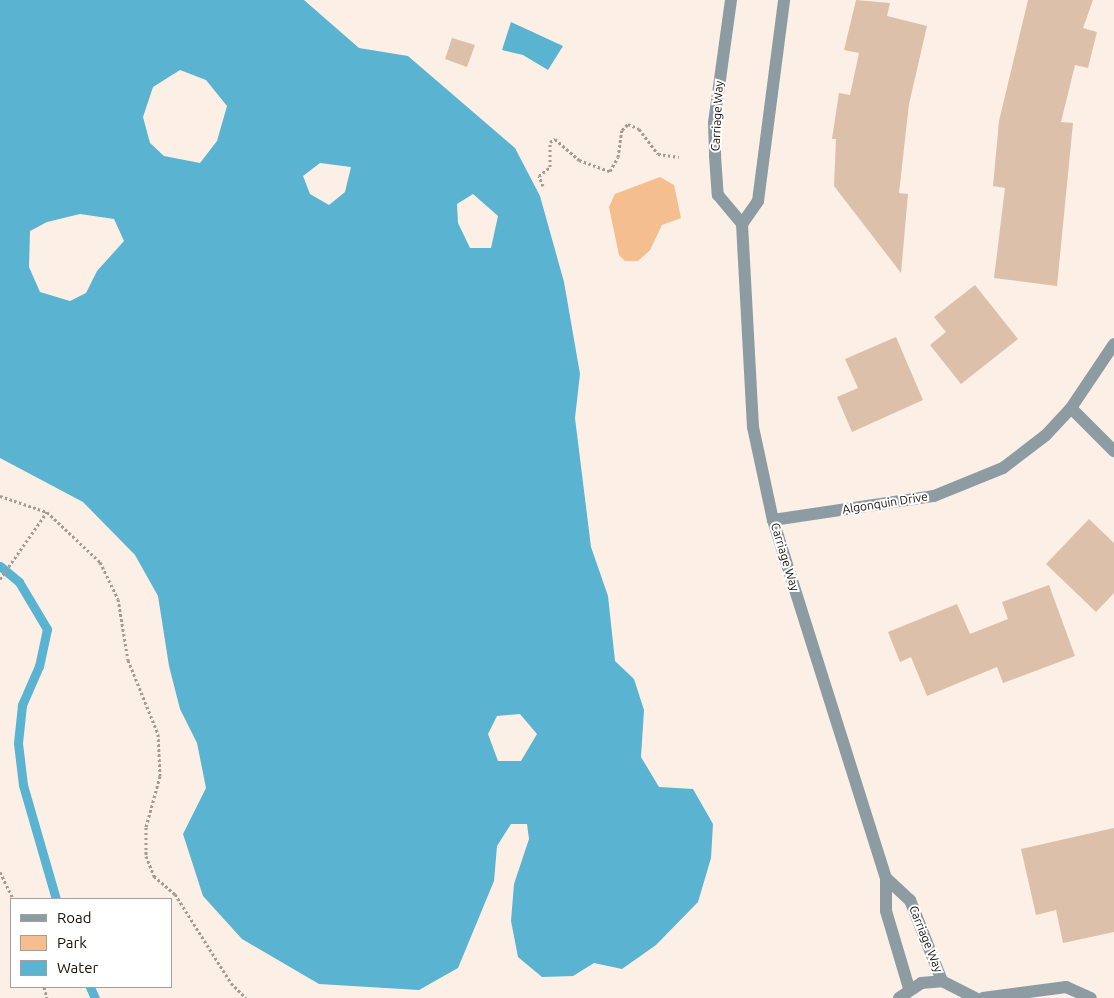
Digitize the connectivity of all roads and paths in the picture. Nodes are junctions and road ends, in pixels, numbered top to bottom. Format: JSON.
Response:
{"nodes":[{"id":1,"x":730,"y":0,"type":"edge"},
{"id":2,"x":784,"y":0,"type":"edge"},
{"id":3,"x":679,"y":157,"type":"dead end"},
{"id":4,"x":544,"y":186,"type":"dead end"},
{"id":5,"x":742,"y":224,"type":"junction"},
{"id":6,"x":1114,"y":344,"type":"edge"},
{"id":7,"x":1071,"y":408,"type":"junction"},
{"id":8,"x":1114,"y":451,"type":"edge"},
{"id":9,"x":0,"y":496,"type":"edge"},
{"id":10,"x":47,"y":512,"type":"junction"},
{"id":11,"x":774,"y":520,"type":"junction"},
{"id":12,"x":0,"y":579,"type":"edge"},
{"id":13,"x":0,"y":872,"type":"edge"},
{"id":14,"x":886,"y":878,"type":"junction"},
{"id":15,"x":13,"y":898,"type":"edge"},
{"id":16,"x":942,"y":981,"type":"junction"},
{"id":17,"x":909,"y":988,"type":"junction"},
{"id":18,"x":246,"y":998,"type":"edge"},
{"id":19,"x":900,"y":998,"type":"edge"},
{"id":20,"x":975,"y":998,"type":"edge"},
{"id":21,"x":983,"y":998,"type":"edge"},
{"id":22,"x":1091,"y":998,"type":"edge"}],
"edges":[{"from":1,"to":5,"type":"street","name":"Carriage Way"},
{"from":2,"to":5,"type":"street"},
{"from":3,"to":4,"type":"path"},
{"from":5,"to":11,"type":"street","name":"Carriage Way"},
{"from":6,"to":7,"type":"street","name":"Algonquin Drive"},
{"from":7,"to":8,"type":"street"},
{"from":7,"to":11,"type":"street","name":"Algonquin Drive"},
{"from":9,"to":10,"type":"path"},
{"from":10,"to":12,"type":"path"},
{"from":10,"to":18,"type":"path"},
{"from":11,"to":14,"type":"street","name":"Carriage Way"},
{"from":13,"to":15,"type":"path"},
{"from":14,"to":16,"type":"street","name":"Carriage Way"},
{"from":14,"to":17,"type":"street","name":"Carriage Way"},
{"from":16,"to":17,"type":"street"},
{"from":16,"to":20,"type":"street"},
{"from":17,"to":19,"type":"street"},
{"from":21,"to":22,"type":"street"}]}
